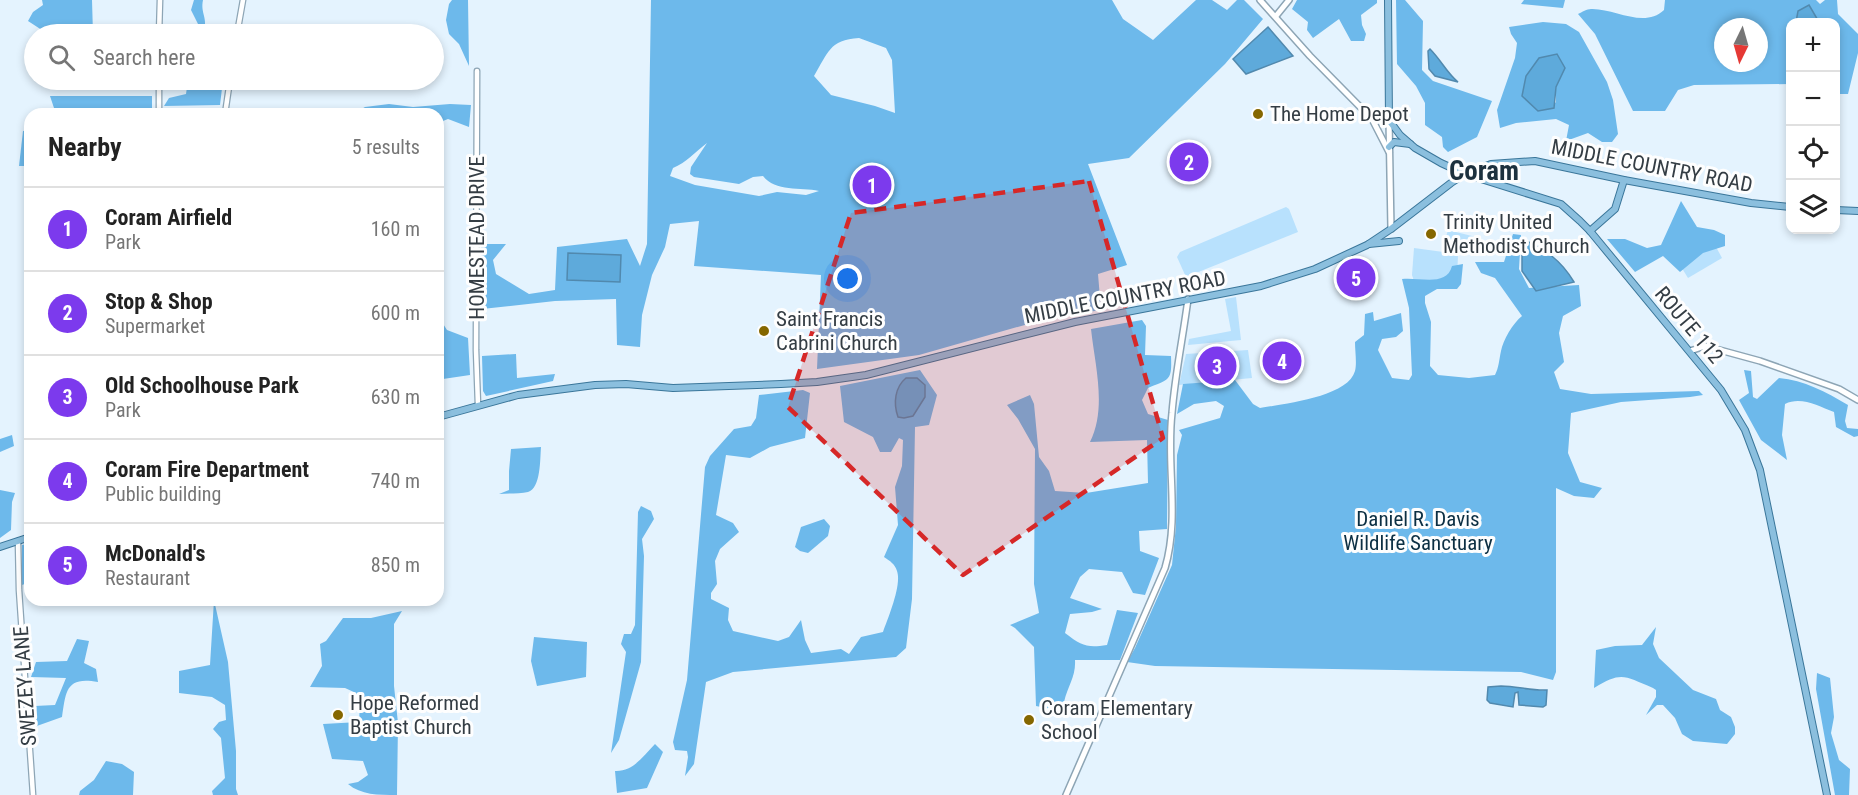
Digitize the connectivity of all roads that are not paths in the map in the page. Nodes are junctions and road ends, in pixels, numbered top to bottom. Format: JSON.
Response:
{"nodes":[{"id":1,"x":160,"y":0,"type":"edge"},
{"id":2,"x":243,"y":0,"type":"edge"},
{"id":3,"x":1260,"y":0,"type":"edge"},
{"id":4,"x":1289,"y":0,"type":"edge"},
{"id":5,"x":1388,"y":0,"type":"edge"},
{"id":6,"x":1276,"y":16,"type":"junction"},
{"id":7,"x":159,"y":24,"type":"edge"},
{"id":8,"x":239,"y":24,"type":"edge"},
{"id":9,"x":477,"y":71,"type":"dead end"},
{"id":10,"x":159,"y":90,"type":"edge"},
{"id":11,"x":229,"y":90,"type":"edge"},
{"id":12,"x":159,"y":108,"type":"edge"},
{"id":13,"x":226,"y":108,"type":"edge"},
{"id":14,"x":1389,"y":120,"type":"junction"},
{"id":15,"x":1410,"y":144,"type":"junction"},
{"id":16,"x":1389,"y":149,"type":"junction"},
{"id":17,"x":1465,"y":174,"type":"junction"},
{"id":18,"x":1624,"y":180,"type":"junction"},
{"id":19,"x":1786,"y":206,"type":"edge"},
{"id":20,"x":1840,"y":210,"type":"edge"},
{"id":21,"x":1858,"y":210,"type":"edge"},
{"id":22,"x":1391,"y":229,"type":"junction"},
{"id":23,"x":1590,"y":231,"type":"junction"},
{"id":24,"x":1399,"y":241,"type":"dead end"},
{"id":25,"x":1369,"y":244,"type":"junction"},
{"id":26,"x":1188,"y":299,"type":"junction"},
{"id":27,"x":1690,"y":351,"type":"junction"},
{"id":28,"x":1858,"y":400,"type":"edge"},
{"id":29,"x":478,"y":405,"type":"junction"},
{"id":30,"x":444,"y":415,"type":"edge"},
{"id":31,"x":24,"y":539,"type":"edge"},
{"id":32,"x":18,"y":541,"type":"junction"},
{"id":33,"x":0,"y":547,"type":"edge"},
{"id":34,"x":33,"y":795,"type":"edge"},
{"id":35,"x":1066,"y":795,"type":"edge"},
{"id":36,"x":1827,"y":795,"type":"edge"}],
"edges":[{"from":1,"to":7,"type":"street"},
{"from":2,"to":8,"type":"street"},
{"from":3,"to":6,"type":"main road"},
{"from":4,"to":6,"type":"main road"},
{"from":5,"to":14,"type":"main road"},
{"from":6,"to":16,"type":"main road"},
{"from":9,"to":29,"type":"street","name":"HOMESTEAD DRIVE"},
{"from":10,"to":12,"type":"street"},
{"from":11,"to":13,"type":"street"},
{"from":14,"to":15,"type":"main road","name":"ROUTE 112"},
{"from":14,"to":16,"type":"main road"},
{"from":15,"to":16,"type":"main road"},
{"from":15,"to":17,"type":"main road","name":"ROUTE 112"},
{"from":16,"to":22,"type":"main road"},
{"from":17,"to":18,"type":"main road","name":"MIDDLE COUNTRY ROAD"},
{"from":17,"to":22,"type":"main road","name":"MIDDLE COUNTRY ROAD"},
{"from":17,"to":23,"type":"main road","name":"ROUTE 112"},
{"from":18,"to":19,"type":"main road","name":"MIDDLE COUNTRY ROAD"},
{"from":18,"to":23,"type":"main road"},
{"from":20,"to":21,"type":"main road"},
{"from":22,"to":25,"type":"main road","name":"MIDDLE COUNTRY ROAD"},
{"from":23,"to":27,"type":"main road","name":"ROUTE 112"},
{"from":24,"to":25,"type":"main road"},
{"from":25,"to":26,"type":"main road","name":"MIDDLE COUNTRY ROAD"},
{"from":26,"to":29,"type":"main road","name":"MIDDLE COUNTRY ROAD"},
{"from":26,"to":35,"type":"main road"},
{"from":27,"to":28,"type":"main road"},
{"from":27,"to":36,"type":"main road","name":"ROUTE 112"},
{"from":29,"to":30,"type":"main road","name":"MIDDLE COUNTRY ROAD"},
{"from":31,"to":32,"type":"main road"},
{"from":32,"to":33,"type":"main road"},
{"from":32,"to":34,"type":"street","name":"SWEZEY LANE"}]}
